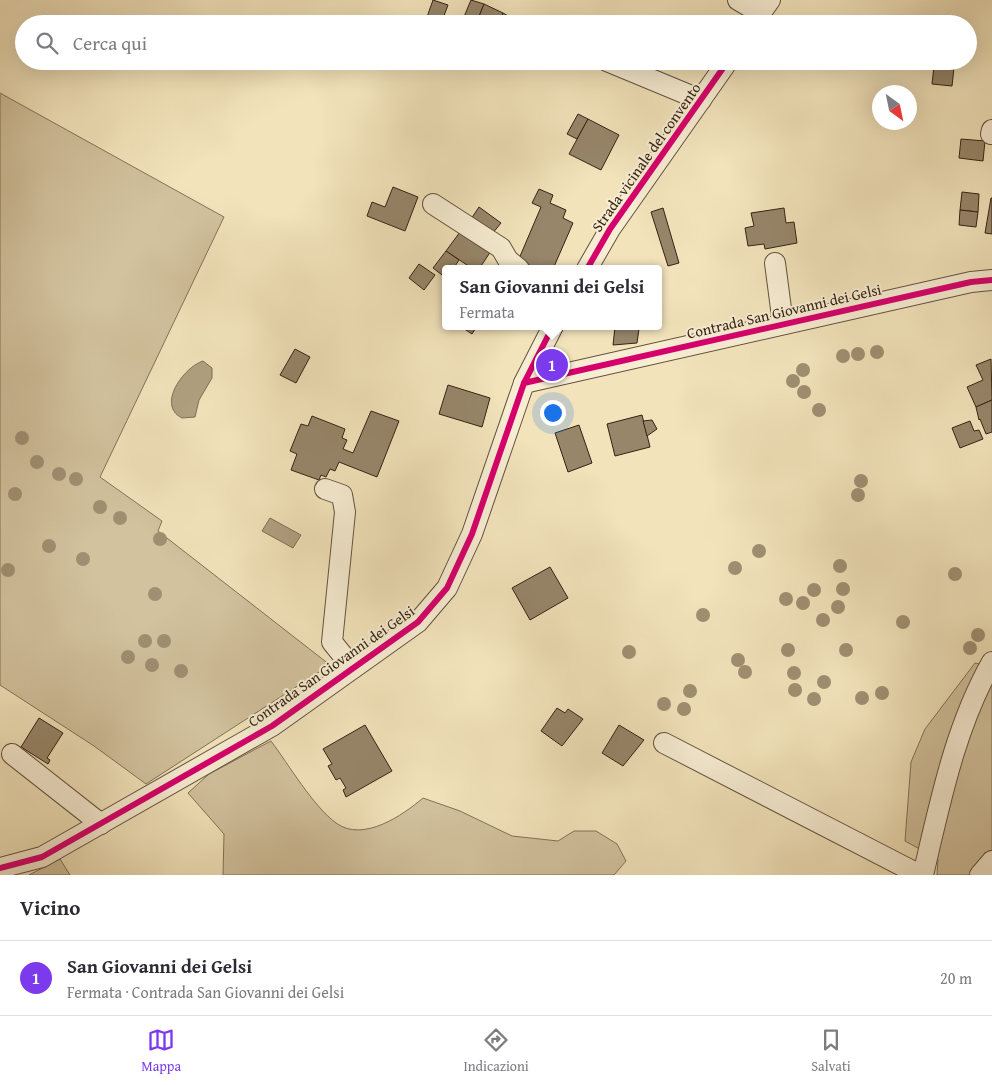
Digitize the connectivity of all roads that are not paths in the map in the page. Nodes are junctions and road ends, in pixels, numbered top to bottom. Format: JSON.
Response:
{"nodes":[{"id":1,"x":738,"y":0,"type":"edge"},
{"id":2,"x":761,"y":12,"type":"edge"},
{"id":3,"x":629,"y":70,"type":"edge"},
{"id":4,"x":722,"y":70,"type":"edge"},
{"id":5,"x":701,"y":100,"type":"junction"},
{"id":6,"x":433,"y":204,"type":"dead end"},
{"id":7,"x":775,"y":264,"type":"dead end"},
{"id":8,"x":514,"y":265,"type":"edge"},
{"id":9,"x":589,"y":265,"type":"edge"},
{"id":10,"x":992,"y":280,"type":"edge"},
{"id":11,"x":783,"y":324,"type":"junction"},
{"id":12,"x":551,"y":330,"type":"edge"},
{"id":13,"x":524,"y":383,"type":"junction"},
{"id":14,"x":325,"y":488,"type":"dead end"},
{"id":15,"x":992,"y":662,"type":"edge"},
{"id":16,"x":353,"y":668,"type":"junction"},
{"id":17,"x":664,"y":743,"type":"dead end"},
{"id":18,"x":12,"y":754,"type":"dead end"},
{"id":19,"x":101,"y":824,"type":"junction"},
{"id":20,"x":992,"y":861,"type":"edge"},
{"id":21,"x":0,"y":868,"type":"edge"},
{"id":22,"x":922,"y":875,"type":"edge"},
{"id":23,"x":980,"y":875,"type":"edge"}],
"edges":[{"from":1,"to":2,"type":"street"},
{"from":3,"to":5,"type":"street"},
{"from":4,"to":5,"type":"street","name":"Strada vicinale del convento"},
{"from":5,"to":9,"type":"street","name":"Strada vicinale del convento"},
{"from":6,"to":8,"type":"street"},
{"from":7,"to":11,"type":"street"},
{"from":10,"to":11,"type":"street","name":"Contrada San Giovanni dei Gelsi"},
{"from":11,"to":13,"type":"street","name":"Contrada San Giovanni dei Gelsi"},
{"from":12,"to":13,"type":"street"},
{"from":13,"to":16,"type":"street","name":"Contrada San Giovanni dei Gelsi"},
{"from":14,"to":16,"type":"street"},
{"from":15,"to":22,"type":"street"},
{"from":16,"to":19,"type":"street","name":"Contrada San Giovanni dei Gelsi"},
{"from":17,"to":22,"type":"street"},
{"from":18,"to":19,"type":"street"},
{"from":19,"to":21,"type":"street","name":"Contrada San Giovanni dei Gelsi"},
{"from":20,"to":23,"type":"street"}]}
